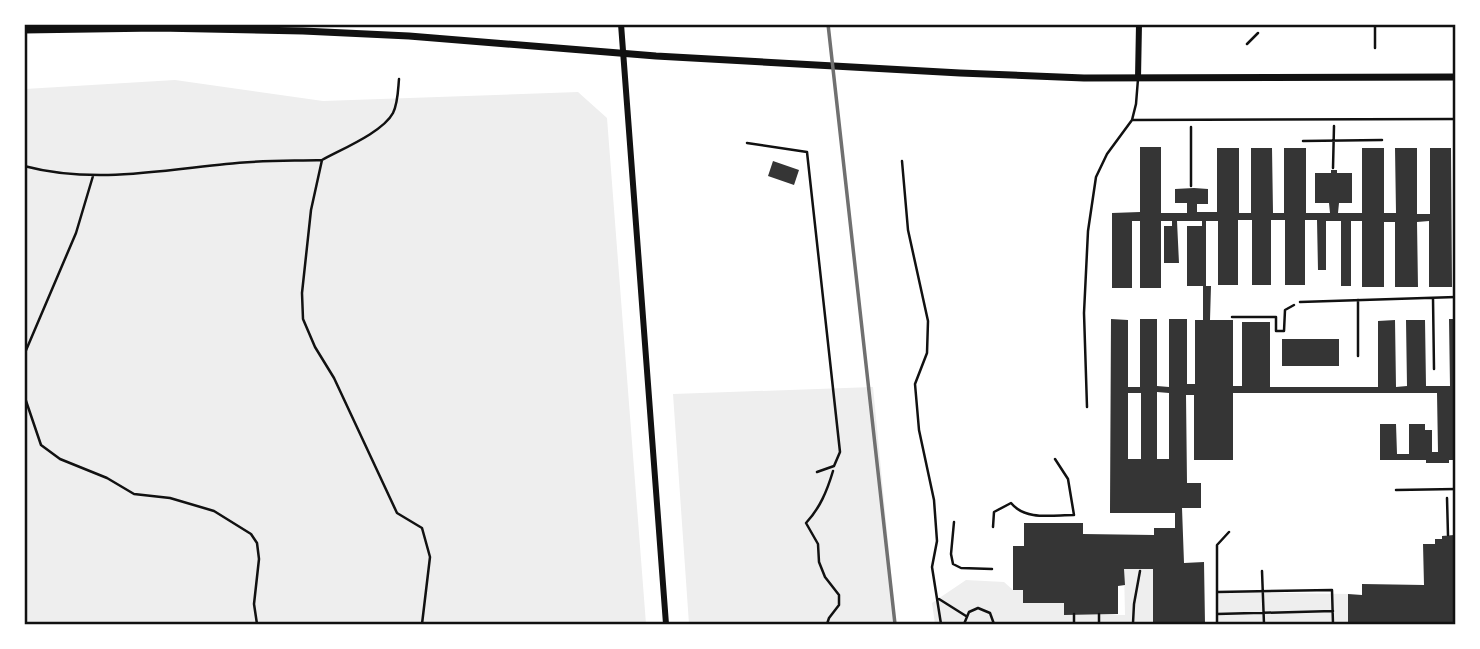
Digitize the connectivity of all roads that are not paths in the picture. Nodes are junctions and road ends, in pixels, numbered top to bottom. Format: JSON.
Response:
{"nodes":[{"id":1,"x":621,"y":24,"type":"edge"},
{"id":2,"x":1139,"y":24,"type":"edge"},
{"id":3,"x":197,"y":27,"type":"edge"},
{"id":4,"x":24,"y":30,"type":"edge"},
{"id":5,"x":623,"y":52,"type":"junction"},
{"id":6,"x":1455,"y":77,"type":"edge"},
{"id":7,"x":1138,"y":78,"type":"junction"},
{"id":8,"x":1455,"y":119,"type":"edge"},
{"id":9,"x":1132,"y":120,"type":"junction"},
{"id":10,"x":1455,"y":297,"type":"edge"},
{"id":11,"x":1433,"y":298,"type":"junction"},
{"id":12,"x":1358,"y":300,"type":"junction"},
{"id":13,"x":1300,"y":302,"type":"road end"},
{"id":14,"x":1358,"y":356,"type":"dead end"},
{"id":15,"x":1434,"y":369,"type":"dead end"},
{"id":16,"x":1087,"y":407,"type":"dead end"},
{"id":17,"x":1455,"y":489,"type":"edge"},
{"id":18,"x":1396,"y":490,"type":"dead end"},
{"id":19,"x":954,"y":522,"type":"dead end"},
{"id":20,"x":992,"y":569,"type":"dead end"},
{"id":21,"x":666,"y":625,"type":"edge"}],
"edges":[{"from":1,"to":5,"type":"street"},
{"from":2,"to":7,"type":"street"},
{"from":3,"to":4,"type":"street"},
{"from":3,"to":5,"type":"street"},
{"from":5,"to":7,"type":"street"},
{"from":5,"to":21,"type":"street"},
{"from":6,"to":7,"type":"street"},
{"from":7,"to":9,"type":"lane"},
{"from":8,"to":9,"type":"lane"},
{"from":9,"to":16,"type":"lane"},
{"from":10,"to":11,"type":"lane"},
{"from":11,"to":12,"type":"lane"},
{"from":11,"to":15,"type":"lane"},
{"from":12,"to":13,"type":"lane"},
{"from":12,"to":14,"type":"lane"},
{"from":17,"to":18,"type":"lane"},
{"from":19,"to":20,"type":"lane"}]}
